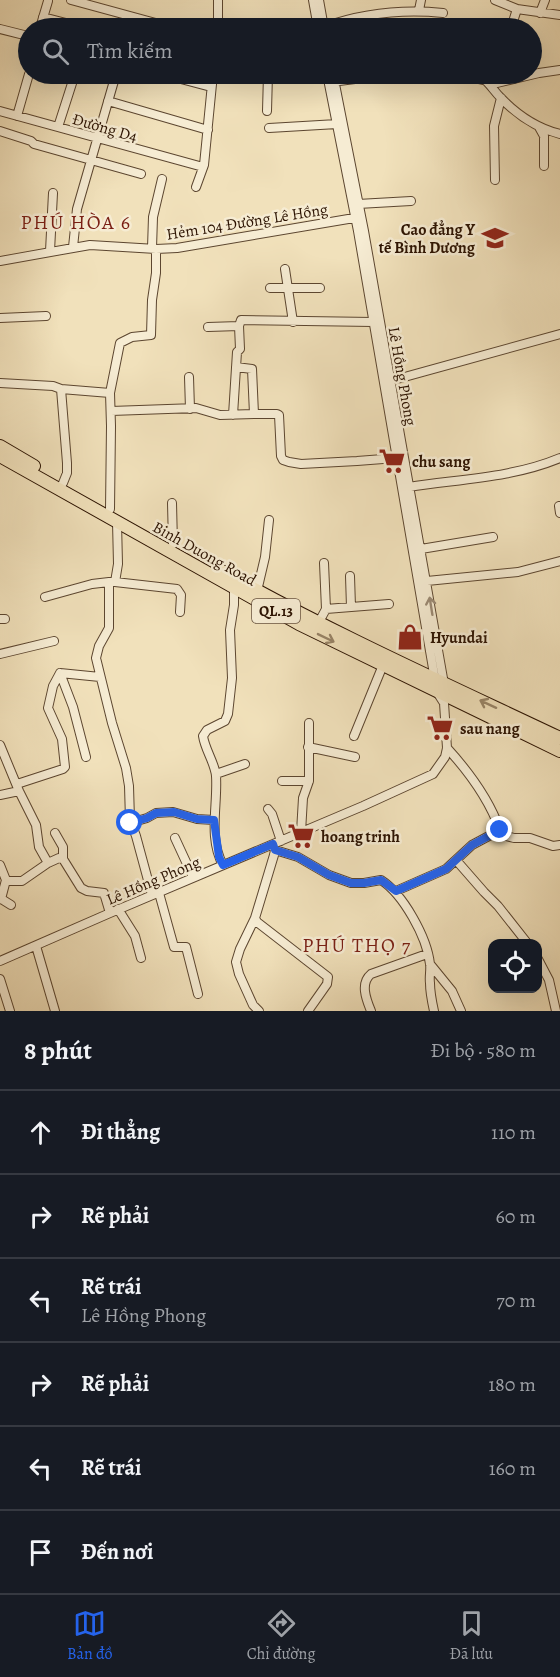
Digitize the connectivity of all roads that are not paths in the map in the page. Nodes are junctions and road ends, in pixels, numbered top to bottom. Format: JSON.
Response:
{"nodes":[{"id":1,"x":49,"y":0,"type":"edge"},
{"id":2,"x":71,"y":0,"type":"edge"},
{"id":3,"x":218,"y":0,"type":"edge"},
{"id":4,"x":313,"y":0,"type":"edge"},
{"id":5,"x":319,"y":0,"type":"edge"},
{"id":6,"x":421,"y":0,"type":"edge"},
{"id":7,"x":495,"y":0,"type":"edge"},
{"id":8,"x":545,"y":0,"type":"edge"},
{"id":9,"x":517,"y":9,"type":"junction"},
{"id":10,"x":419,"y":10,"type":"junction"},
{"id":11,"x":443,"y":13,"type":"dead end"},
{"id":12,"x":540,"y":13,"type":"junction"},
{"id":13,"x":560,"y":15,"type":"edge"},
{"id":14,"x":43,"y":17,"type":"joint"},
{"id":15,"x":47,"y":18,"type":"edge"},
{"id":16,"x":137,"y":18,"type":"edge"},
{"id":17,"x":218,"y":18,"type":"edge"},
{"id":18,"x":319,"y":18,"type":"edge"},
{"id":19,"x":321,"y":18,"type":"edge"},
{"id":20,"x":354,"y":18,"type":"edge"},
{"id":21,"x":514,"y":18,"type":"edge"},
{"id":22,"x":0,"y":28,"type":"edge"},
{"id":23,"x":18,"y":33,"type":"edge"},
{"id":24,"x":560,"y":70,"type":"edge"},
{"id":25,"x":542,"y":72,"type":"edge"},
{"id":26,"x":26,"y":84,"type":"edge"},
{"id":27,"x":72,"y":84,"type":"edge"},
{"id":28,"x":113,"y":84,"type":"edge"},
{"id":29,"x":200,"y":84,"type":"edge"},
{"id":30,"x":211,"y":84,"type":"edge"},
{"id":31,"x":268,"y":84,"type":"edge"},
{"id":32,"x":333,"y":84,"type":"edge"},
{"id":33,"x":333,"y":84,"type":"edge"},
{"id":34,"x":489,"y":84,"type":"edge"},
{"id":35,"x":211,"y":87,"type":"junction"},
{"id":36,"x":501,"y":98,"type":"junction"},
{"id":37,"x":108,"y":101,"type":"junction"},
{"id":38,"x":0,"y":111,"type":"edge"},
{"id":39,"x":267,"y":111,"type":"dead end"},
{"id":40,"x":17,"y":116,"type":"junction"},
{"id":41,"x":337,"y":124,"type":"junction"},
{"id":42,"x":58,"y":127,"type":"junction"},
{"id":43,"x":539,"y":127,"type":"junction"},
{"id":44,"x":269,"y":128,"type":"dead end"},
{"id":45,"x":208,"y":130,"type":"junction"},
{"id":46,"x":0,"y":131,"type":"edge"},
{"id":47,"x":560,"y":134,"type":"edge"},
{"id":48,"x":97,"y":138,"type":"junction"},
{"id":49,"x":91,"y":160,"type":"junction"},
{"id":50,"x":544,"y":166,"type":"dead end"},
{"id":51,"x":203,"y":167,"type":"junction"},
{"id":52,"x":141,"y":174,"type":"dead end"},
{"id":53,"x":162,"y":179,"type":"dead end"},
{"id":54,"x":495,"y":180,"type":"dead end"},
{"id":55,"x":196,"y":187,"type":"dead end"},
{"id":56,"x":53,"y":193,"type":"dead end"},
{"id":57,"x":411,"y":201,"type":"dead end"},
{"id":58,"x":358,"y":204,"type":"junction"},
{"id":59,"x":358,"y":217,"type":"junction"},
{"id":60,"x":73,"y":247,"type":"junction"},
{"id":61,"x":154,"y":248,"type":"junction"},
{"id":62,"x":50,"y":251,"type":"junction"},
{"id":63,"x":0,"y":260,"type":"edge"},
{"id":64,"x":285,"y":269,"type":"dead end"},
{"id":65,"x":270,"y":288,"type":"dead end"},
{"id":66,"x":320,"y":288,"type":"dead end"},
{"id":67,"x":288,"y":289,"type":"junction"},
{"id":68,"x":46,"y":316,"type":"dead end"},
{"id":69,"x":0,"y":318,"type":"edge"},
{"id":70,"x":293,"y":322,"type":"junction"},
{"id":71,"x":373,"y":322,"type":"junction"},
{"id":72,"x":239,"y":326,"type":"junction"},
{"id":73,"x":208,"y":327,"type":"dead end"},
{"id":74,"x":560,"y":334,"type":"edge"},
{"id":75,"x":236,"y":367,"type":"junction"},
{"id":76,"x":189,"y":377,"type":"dead end"},
{"id":77,"x":390,"y":381,"type":"junction"},
{"id":78,"x":0,"y":383,"type":"edge"},
{"id":79,"x":61,"y":389,"type":"junction"},
{"id":80,"x":110,"y":393,"type":"junction"},
{"id":81,"x":190,"y":409,"type":"junction"},
{"id":82,"x":111,"y":411,"type":"junction"},
{"id":83,"x":254,"y":414,"type":"junction"},
{"id":84,"x":233,"y":415,"type":"junction"},
{"id":85,"x":0,"y":446,"type":"edge"},
{"id":86,"x":0,"y":456,"type":"edge"},
{"id":87,"x":396,"y":458,"type":"junction"},
{"id":88,"x":560,"y":458,"type":"edge"},
{"id":89,"x":63,"y":483,"type":"junction"},
{"id":90,"x":409,"y":487,"type":"junction"},
{"id":91,"x":172,"y":503,"type":"dead end"},
{"id":92,"x":110,"y":509,"type":"junction"},
{"id":93,"x":268,"y":520,"type":"dead end"},
{"id":94,"x":117,"y":522,"type":"junction"},
{"id":95,"x":493,"y":537,"type":"dead end"},
{"id":96,"x":173,"y":544,"type":"junction"},
{"id":97,"x":421,"y":549,"type":"junction"},
{"id":98,"x":560,"y":561,"type":"edge"},
{"id":99,"x":324,"y":563,"type":"dead end"},
{"id":100,"x":350,"y":576,"type":"dead end"},
{"id":101,"x":427,"y":581,"type":"junction"},
{"id":102,"x":112,"y":582,"type":"junction"},
{"id":103,"x":234,"y":588,"type":"junction"},
{"id":104,"x":257,"y":591,"type":"junction"},
{"id":105,"x":45,"y":597,"type":"dead end"},
{"id":106,"x":389,"y":604,"type":"dead end"},
{"id":107,"x":351,"y":607,"type":"junction"},
{"id":108,"x":326,"y":609,"type":"junction"},
{"id":109,"x":180,"y":612,"type":"dead end"},
{"id":110,"x":319,"y":622,"type":"junction"},
{"id":111,"x":54,"y":641,"type":"dead end"},
{"id":112,"x":0,"y":654,"type":"edge"},
{"id":113,"x":383,"y":665,"type":"junction"},
{"id":114,"x":60,"y":673,"type":"junction"},
{"id":115,"x":100,"y":676,"type":"junction"},
{"id":116,"x":441,"y":691,"type":"junction"},
{"id":117,"x":309,"y":723,"type":"dead end"},
{"id":118,"x":354,"y":736,"type":"dead end"},
{"id":119,"x":560,"y":738,"type":"edge"},
{"id":120,"x":0,"y":745,"type":"edge"},
{"id":121,"x":308,"y":747,"type":"junction"},
{"id":122,"x":447,"y":748,"type":"junction"},
{"id":123,"x":560,"y":751,"type":"edge"},
{"id":124,"x":86,"y":757,"type":"dead end"},
{"id":125,"x":355,"y":757,"type":"dead end"},
{"id":126,"x":245,"y":764,"type":"dead end"},
{"id":127,"x":216,"y":774,"type":"junction"},
{"id":128,"x":309,"y":781,"type":"junction"},
{"id":129,"x":282,"y":782,"type":"dead end"},
{"id":130,"x":18,"y":788,"type":"junction"},
{"id":131,"x":0,"y":795,"type":"edge"},
{"id":132,"x":268,"y":809,"type":"dead end"},
{"id":133,"x":214,"y":820,"type":"junction"},
{"id":134,"x":130,"y":823,"type":"junction"},
{"id":135,"x":500,"y":830,"type":"junction"},
{"id":136,"x":301,"y":832,"type":"junction"},
{"id":137,"x":55,"y":833,"type":"dead end"},
{"id":138,"x":175,"y":838,"type":"dead end"},
{"id":139,"x":281,"y":841,"type":"junction"},
{"id":140,"x":560,"y":845,"type":"edge"},
{"id":141,"x":274,"y":847,"type":"junction"},
{"id":142,"x":63,"y":859,"type":"junction"},
{"id":143,"x":456,"y":860,"type":"junction"},
{"id":144,"x":48,"y":863,"type":"junction"},
{"id":145,"x":0,"y":865,"type":"edge"},
{"id":146,"x":223,"y":865,"type":"junction"},
{"id":147,"x":193,"y":877,"type":"junction"},
{"id":148,"x":6,"y":881,"type":"junction"},
{"id":149,"x":396,"y":891,"type":"junction"},
{"id":150,"x":155,"y":894,"type":"junction"},
{"id":151,"x":0,"y":899,"type":"edge"},
{"id":152,"x":11,"y":905,"type":"dead end"},
{"id":153,"x":118,"y":909,"type":"junction"},
{"id":154,"x":110,"y":913,"type":"junction"},
{"id":155,"x":255,"y":918,"type":"junction"},
{"id":156,"x":524,"y":939,"type":"edge"},
{"id":157,"x":36,"y":946,"type":"junction"},
{"id":158,"x":427,"y":954,"type":"junction"},
{"id":159,"x":141,"y":958,"type":"dead end"},
{"id":160,"x":0,"y":962,"type":"edge"},
{"id":161,"x":430,"y":964,"type":"junction"},
{"id":162,"x":542,"y":968,"type":"edge"},
{"id":163,"x":0,"y":979,"type":"edge"},
{"id":164,"x":198,"y":994,"type":"dead end"},
{"id":165,"x":256,"y":1009,"type":"edge"},
{"id":166,"x":10,"y":1011,"type":"edge"},
{"id":167,"x":55,"y":1011,"type":"edge"},
{"id":168,"x":308,"y":1011,"type":"edge"},
{"id":169,"x":371,"y":1011,"type":"edge"},
{"id":170,"x":434,"y":1011,"type":"edge"},
{"id":171,"x":461,"y":1011,"type":"edge"},
{"id":172,"x":556,"y":1011,"type":"edge"}],
"edges":[{"from":1,"to":14,"type":"street"},
{"from":2,"to":16,"type":"street"},
{"from":3,"to":17,"type":"street"},
{"from":4,"to":18,"type":"street"},
{"from":5,"to":19,"type":"street"},
{"from":6,"to":10,"type":"street"},
{"from":7,"to":9,"type":"street"},
{"from":8,"to":12,"type":"street"},
{"from":9,"to":12,"type":"street"},
{"from":9,"to":21,"type":"street"},
{"from":10,"to":11,"type":"street"},
{"from":10,"to":20,"type":"street"},
{"from":12,"to":13,"type":"street"},
{"from":14,"to":15,"type":"street"},
{"from":22,"to":23,"type":"street"},
{"from":24,"to":25,"type":"street"},
{"from":26,"to":40,"type":"street"},
{"from":27,"to":42,"type":"street"},
{"from":28,"to":37,"type":"street"},
{"from":29,"to":35,"type":"street"},
{"from":30,"to":35,"type":"street"},
{"from":31,"to":39,"type":"street"},
{"from":32,"to":41,"type":"street","name":"Lê Hồng Phong"},
{"from":33,"to":58,"type":"street","name":"Lê Hồng Phong"},
{"from":34,"to":36,"type":"street"},
{"from":35,"to":45,"type":"street"},
{"from":36,"to":43,"type":"street"},
{"from":36,"to":54,"type":"street"},
{"from":37,"to":45,"type":"street"},
{"from":37,"to":48,"type":"street"},
{"from":38,"to":40,"type":"street","name":"Đường D4"},
{"from":40,"to":42,"type":"street","name":"Đường D4"},
{"from":41,"to":44,"type":"street"},
{"from":41,"to":59,"type":"street","name":"Lê Hồng Phong"},
{"from":42,"to":48,"type":"street","name":"Đường D4"},
{"from":43,"to":47,"type":"street"},
{"from":43,"to":50,"type":"street"},
{"from":45,"to":51,"type":"street"},
{"from":46,"to":49,"type":"street"},
{"from":48,"to":49,"type":"street"},
{"from":48,"to":51,"type":"street","name":"Đường D4"},
{"from":49,"to":52,"type":"street"},
{"from":49,"to":60,"type":"street"},
{"from":51,"to":55,"type":"street"},
{"from":53,"to":61,"type":"street"},
{"from":56,"to":62,"type":"street"},
{"from":57,"to":58,"type":"street"},
{"from":58,"to":59,"type":"street","name":"Lê Hồng Phong"},
{"from":59,"to":61,"type":"street","name":"Hẻm 104 Đường Lê Hồng"},
{"from":59,"to":71,"type":"street","name":"Lê Hồng Phong"},
{"from":59,"to":77,"type":"street","name":"Lê Hồng Phong"},
{"from":60,"to":61,"type":"street","name":"Hẻm 104 Đường Lê Hồng"},
{"from":60,"to":62,"type":"street","name":"Hẻm 104 Đường Lê Hồng"},
{"from":61,"to":80,"type":"street"},
{"from":62,"to":63,"type":"street","name":"Hẻm 104 Đường Lê Hồng"},
{"from":64,"to":67,"type":"street"},
{"from":65,"to":67,"type":"street"},
{"from":66,"to":67,"type":"street"},
{"from":67,"to":70,"type":"street"},
{"from":68,"to":69,"type":"street"},
{"from":70,"to":71,"type":"street"},
{"from":70,"to":72,"type":"street"},
{"from":71,"to":87,"type":"street","name":"Lê Hồng Phong"},
{"from":72,"to":73,"type":"street"},
{"from":72,"to":75,"type":"street"},
{"from":74,"to":77,"type":"street"},
{"from":75,"to":83,"type":"street"},
{"from":75,"to":84,"type":"street"},
{"from":76,"to":81,"type":"street"},
{"from":77,"to":90,"type":"street","name":"Lê Hồng Phong"},
{"from":78,"to":79,"type":"street"},
{"from":79,"to":80,"type":"street"},
{"from":79,"to":89,"type":"street"},
{"from":80,"to":82,"type":"street"},
{"from":81,"to":82,"type":"street"},
{"from":81,"to":84,"type":"street"},
{"from":82,"to":92,"type":"street"},
{"from":83,"to":84,"type":"street"},
{"from":83,"to":87,"type":"street"},
{"from":85,"to":89,"type":"highway","name":"Binh Duong Road","number":"QL.13"},
{"from":86,"to":94,"type":"highway","name":"Binh Duong Road","number":"QL.13"},
{"from":87,"to":116,"type":"street","name":"Lê Hồng Phong"},
{"from":88,"to":90,"type":"street"},
{"from":89,"to":92,"type":"highway","name":"Binh Duong Road","number":"QL.13"},
{"from":90,"to":97,"type":"street","name":"Lê Hồng Phong"},
{"from":91,"to":96,"type":"street"},
{"from":92,"to":96,"type":"highway","name":"Binh Duong Road","number":"QL.13"},
{"from":93,"to":104,"type":"street"},
{"from":94,"to":102,"type":"street"},
{"from":94,"to":103,"type":"highway","name":"Binh Duong Road","number":"QL.13"},
{"from":95,"to":97,"type":"street"},
{"from":96,"to":104,"type":"highway","name":"Binh Duong Road","number":"QL.13"},
{"from":97,"to":101,"type":"street","name":"Lê Hồng Phong"},
{"from":98,"to":101,"type":"street"},
{"from":99,"to":108,"type":"street"},
{"from":100,"to":107,"type":"street"},
{"from":116,"to":101,"type":"street","name":"Lê Hồng Phong","one_way":true},
{"from":102,"to":105,"type":"street"},
{"from":102,"to":109,"type":"street"},
{"from":102,"to":115,"type":"street"},
{"from":103,"to":113,"type":"highway","name":"Binh Duong Road","number":"QL.13","one_way":true},
{"from":103,"to":127,"type":"street"},
{"from":104,"to":110,"type":"highway","name":"Binh Duong Road","number":"QL.13"},
{"from":106,"to":107,"type":"street"},
{"from":107,"to":108,"type":"street"},
{"from":108,"to":110,"type":"street"},
{"from":110,"to":116,"type":"highway","name":"Binh Duong Road","number":"QL.13"},
{"from":111,"to":112,"type":"street"},
{"from":113,"to":116,"type":"highway","name":"Binh Duong Road","number":"QL.13"},
{"from":113,"to":118,"type":"street"},
{"from":114,"to":115,"type":"street"},
{"from":114,"to":124,"type":"street"},
{"from":114,"to":130,"type":"street"},
{"from":115,"to":134,"type":"street"},
{"from":119,"to":116,"type":"highway","name":"Binh Duong Road","number":"QL.13","one_way":true},
{"from":116,"to":122,"type":"street","name":"Lê Hồng Phong"},
{"from":116,"to":123,"type":"highway","name":"Binh Duong Road","number":"QL.13"},
{"from":117,"to":121,"type":"street"},
{"from":120,"to":130,"type":"street"},
{"from":121,"to":125,"type":"street"},
{"from":121,"to":128,"type":"street"},
{"from":122,"to":135,"type":"street"},
{"from":122,"to":136,"type":"street","name":"Lê Hồng Phong"},
{"from":126,"to":127,"type":"street"},
{"from":127,"to":133,"type":"street"},
{"from":128,"to":129,"type":"street"},
{"from":128,"to":136,"type":"street"},
{"from":130,"to":131,"type":"street"},
{"from":130,"to":144,"type":"street"},
{"from":132,"to":139,"type":"street"},
{"from":133,"to":134,"type":"street"},
{"from":133,"to":146,"type":"street"},
{"from":134,"to":150,"type":"street"},
{"from":135,"to":140,"type":"street"},
{"from":135,"to":143,"type":"street"},
{"from":136,"to":139,"type":"street","name":"Lê Hồng Phong"},
{"from":137,"to":142,"type":"street"},
{"from":138,"to":147,"type":"street"},
{"from":139,"to":141,"type":"street","name":"Lê Hồng Phong"},
{"from":141,"to":146,"type":"street","name":"Lê Hồng Phong"},
{"from":141,"to":149,"type":"street"},
{"from":141,"to":155,"type":"street"},
{"from":142,"to":144,"type":"street"},
{"from":142,"to":154,"type":"street"},
{"from":143,"to":149,"type":"street"},
{"from":143,"to":156,"type":"street"},
{"from":144,"to":148,"type":"street"},
{"from":145,"to":148,"type":"street"},
{"from":146,"to":147,"type":"street","name":"Lê Hồng Phong"},
{"from":147,"to":150,"type":"street","name":"Lê Hồng Phong"},
{"from":148,"to":151,"type":"street"},
{"from":149,"to":158,"type":"street"},
{"from":150,"to":153,"type":"street","name":"Lê Hồng Phong"},
{"from":150,"to":164,"type":"street"},
{"from":151,"to":152,"type":"street"},
{"from":153,"to":154,"type":"street","name":"Lê Hồng Phong"},
{"from":153,"to":159,"type":"street"},
{"from":154,"to":157,"type":"street","name":"Lê Hồng Phong"},
{"from":155,"to":165,"type":"street"},
{"from":155,"to":168,"type":"street"},
{"from":157,"to":160,"type":"street","name":"Lê Hồng Phong"},
{"from":157,"to":167,"type":"street"},
{"from":158,"to":161,"type":"street"},
{"from":158,"to":169,"type":"street"},
{"from":161,"to":170,"type":"street"},
{"from":161,"to":171,"type":"street"},
{"from":162,"to":172,"type":"street"},
{"from":163,"to":166,"type":"street"}]}
